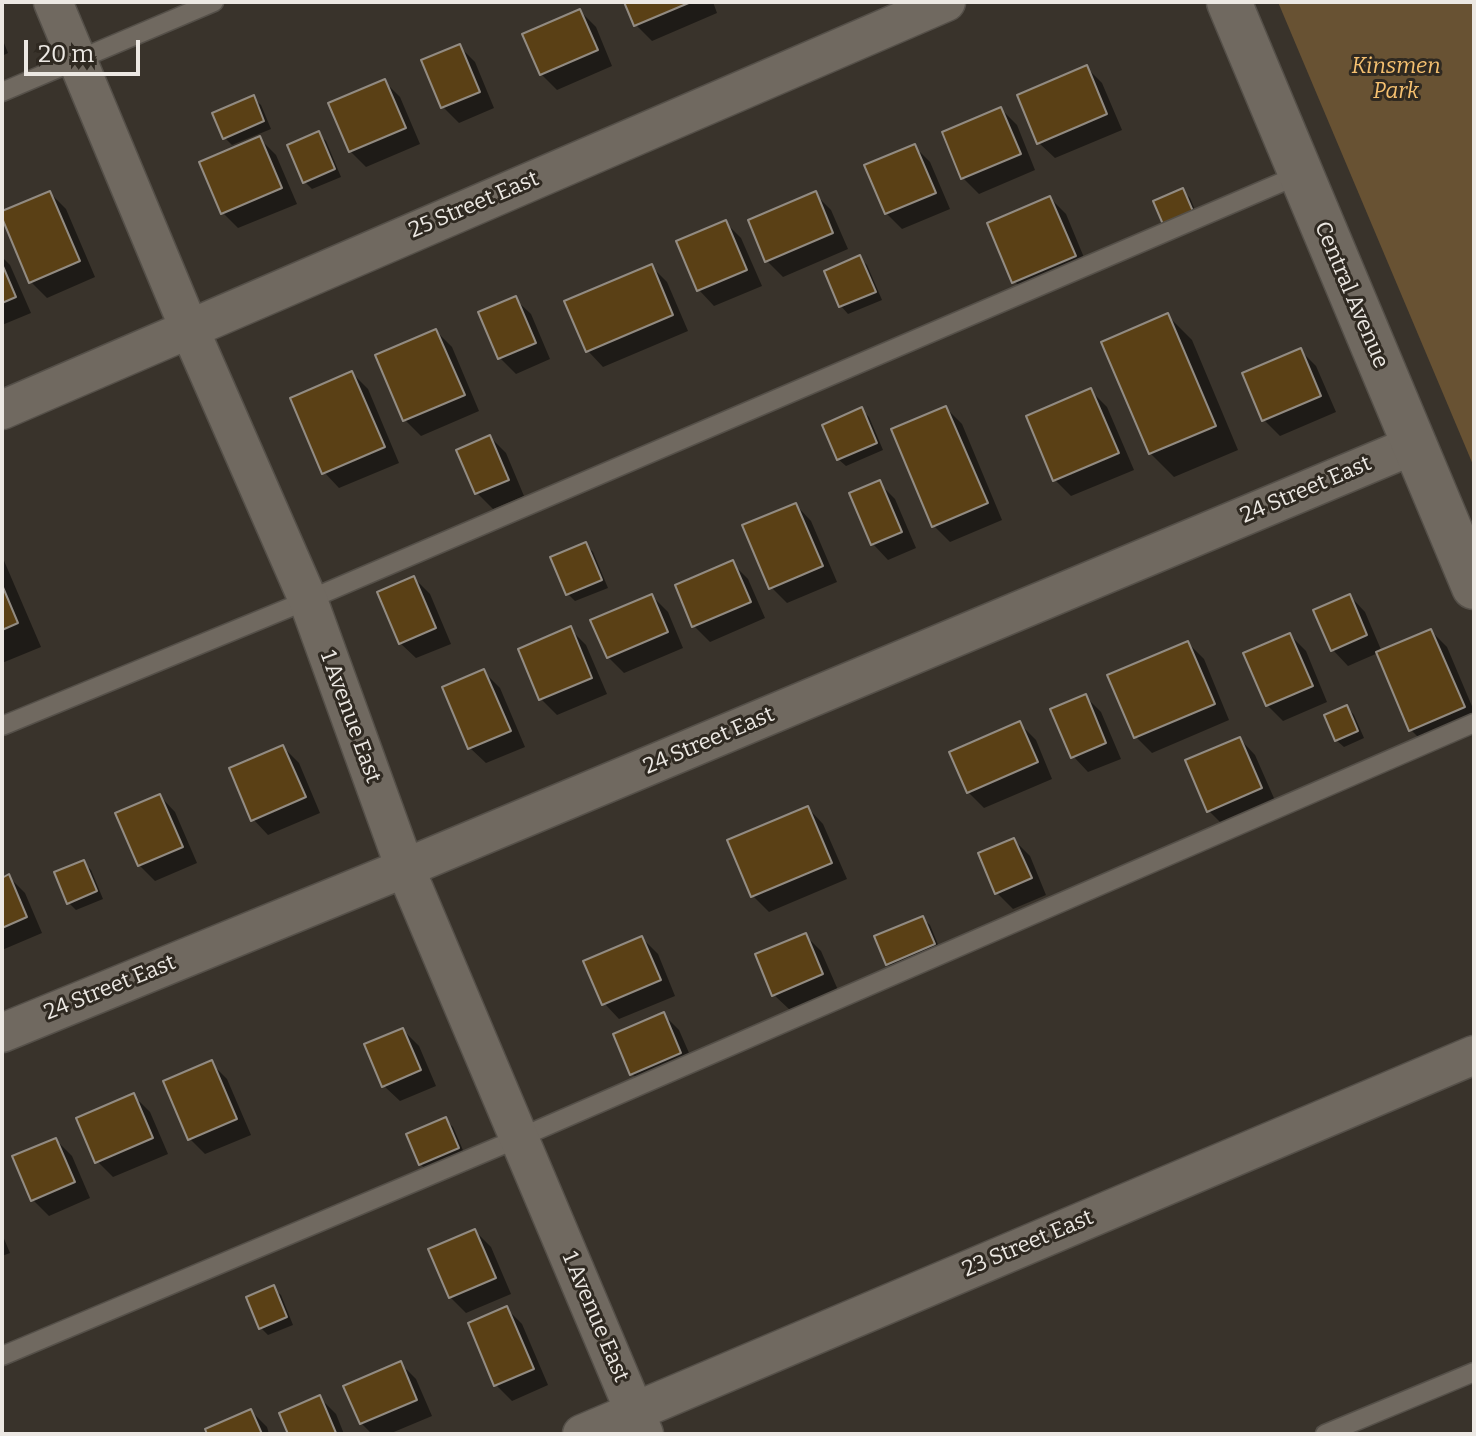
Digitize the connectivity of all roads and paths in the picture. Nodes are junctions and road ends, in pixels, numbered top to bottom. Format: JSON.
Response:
{"nodes":[{"id":1,"x":53,"y":2,"type":"edge"},
{"id":2,"x":214,"y":2,"type":"edge"},
{"id":3,"x":946,"y":2,"type":"edge"},
{"id":4,"x":1229,"y":2,"type":"edge"},
{"id":5,"x":78,"y":59,"type":"junction"},
{"id":6,"x":2,"y":92,"type":"edge"},
{"id":7,"x":1301,"y":174,"type":"junction"},
{"id":8,"x":189,"y":328,"type":"junction"},
{"id":9,"x":2,"y":410,"type":"edge"},
{"id":10,"x":1414,"y":445,"type":"junction"},
{"id":11,"x":1474,"y":587,"type":"edge"},
{"id":12,"x":308,"y":600,"type":"junction"},
{"id":13,"x":1474,"y":723,"type":"edge"},
{"id":14,"x":2,"y":726,"type":"edge"},
{"id":15,"x":405,"y":868,"type":"junction"},
{"id":16,"x":2,"y":1033,"type":"edge"},
{"id":17,"x":1474,"y":1055,"type":"edge"},
{"id":18,"x":519,"y":1138,"type":"junction"},
{"id":19,"x":2,"y":1356,"type":"edge"},
{"id":20,"x":1474,"y":1372,"type":"edge"},
{"id":21,"x":639,"y":1423,"type":"edge"},
{"id":22,"x":582,"y":1434,"type":"edge"},
{"id":23,"x":1325,"y":1434,"type":"edge"}],
"edges":[{"from":1,"to":5,"type":"street","name":"1 Avenue East"},
{"from":2,"to":5,"type":"lane"},
{"from":3,"to":8,"type":"street","name":"25 Street East"},
{"from":4,"to":7,"type":"street","name":"Central Avenue"},
{"from":5,"to":6,"type":"lane"},
{"from":5,"to":8,"type":"street","name":"1 Avenue East"},
{"from":7,"to":10,"type":"street","name":"Central Avenue"},
{"from":7,"to":12,"type":"lane"},
{"from":8,"to":9,"type":"street","name":"25 Street East"},
{"from":8,"to":12,"type":"street","name":"1 Avenue East"},
{"from":10,"to":11,"type":"street","name":"Central Avenue"},
{"from":10,"to":15,"type":"street","name":"24 Street East"},
{"from":12,"to":14,"type":"lane"},
{"from":12,"to":15,"type":"street","name":"1 Avenue East"},
{"from":13,"to":18,"type":"lane"},
{"from":15,"to":16,"type":"street","name":"24 Street East"},
{"from":15,"to":18,"type":"street","name":"1 Avenue East"},
{"from":17,"to":21,"type":"street","name":"23 Street East"},
{"from":18,"to":19,"type":"lane"},
{"from":18,"to":21,"type":"street","name":"1 Avenue East"},
{"from":20,"to":23,"type":"lane"},
{"from":21,"to":22,"type":"street","name":"23 Street East"}]}
